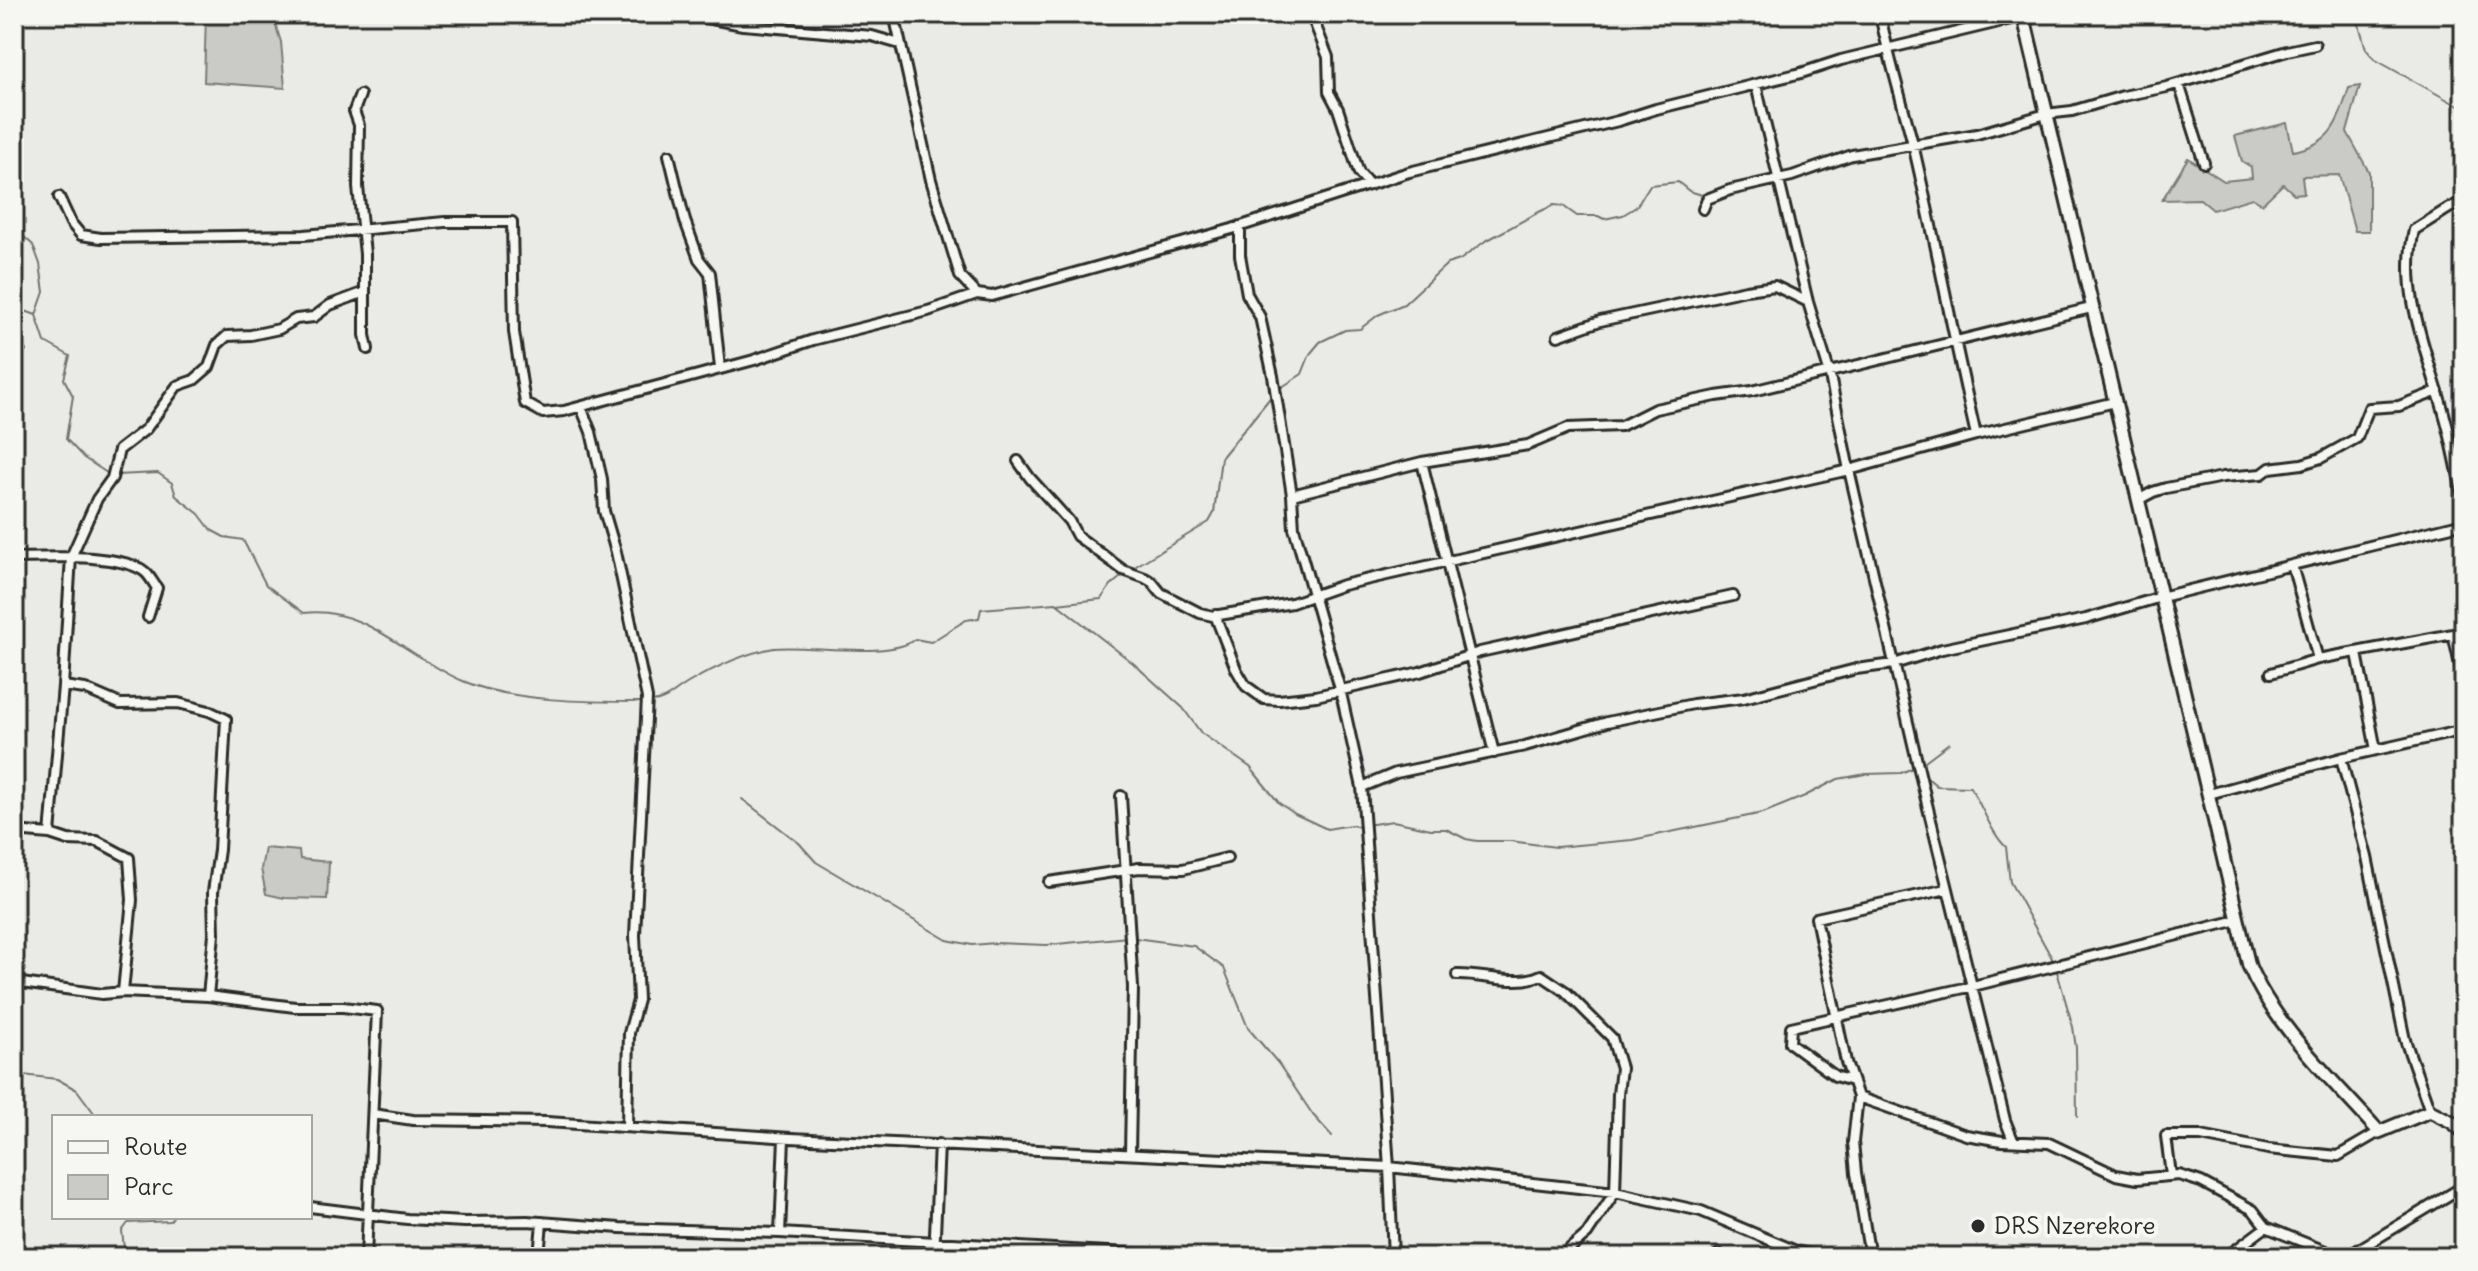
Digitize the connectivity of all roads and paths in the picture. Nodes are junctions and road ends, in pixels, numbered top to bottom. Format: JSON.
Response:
{"nodes":[{"id":1,"x":685,"y":14,"type":"edge"},
{"id":2,"x":894,"y":14,"type":"edge"},
{"id":3,"x":1311,"y":14,"type":"edge"},
{"id":4,"x":1880,"y":14,"type":"edge"},
{"id":5,"x":2026,"y":15,"type":"edge"},
{"id":6,"x":900,"y":44,"type":"junction"},
{"id":7,"x":2315,"y":45,"type":"dead end"},
{"id":8,"x":1888,"y":49,"type":"junction"},
{"id":9,"x":2179,"y":84,"type":"junction"},
{"id":10,"x":1756,"y":85,"type":"junction"},
{"id":11,"x":360,"y":95,"type":"dead end"},
{"id":12,"x":2046,"y":114,"type":"junction"},
{"id":13,"x":1913,"y":144,"type":"junction"},
{"id":14,"x":669,"y":155,"type":"dead end"},
{"id":15,"x":2204,"y":163,"type":"dead end"},
{"id":16,"x":1778,"y":178,"type":"junction"},
{"id":17,"x":1370,"y":185,"type":"junction"},
{"id":18,"x":59,"y":197,"type":"dead end"},
{"id":19,"x":2464,"y":202,"type":"edge"},
{"id":20,"x":1703,"y":209,"type":"dead end"},
{"id":21,"x":1240,"y":226,"type":"junction"},
{"id":22,"x":362,"y":229,"type":"junction"},
{"id":23,"x":365,"y":292,"type":"junction"},
{"id":24,"x":977,"y":294,"type":"junction"},
{"id":25,"x":1808,"y":302,"type":"junction"},
{"id":26,"x":2091,"y":308,"type":"junction"},
{"id":27,"x":1558,"y":336,"type":"dead end"},
{"id":28,"x":1954,"y":340,"type":"junction"},
{"id":29,"x":368,"y":349,"type":"dead end"},
{"id":30,"x":720,"y":368,"type":"junction"},
{"id":31,"x":1829,"y":371,"type":"junction"},
{"id":32,"x":2438,"y":391,"type":"junction"},
{"id":33,"x":2115,"y":402,"type":"junction"},
{"id":34,"x":581,"y":407,"type":"junction"},
{"id":35,"x":1976,"y":435,"type":"junction"},
{"id":36,"x":1018,"y":461,"type":"dead end"},
{"id":37,"x":1422,"y":462,"type":"junction"},
{"id":38,"x":1849,"y":470,"type":"junction"},
{"id":39,"x":1292,"y":495,"type":"junction"},
{"id":40,"x":2138,"y":500,"type":"junction"},
{"id":41,"x":2464,"y":502,"type":"edge"},
{"id":42,"x":2464,"y":523,"type":"edge"},
{"id":43,"x":71,"y":557,"type":"junction"},
{"id":44,"x":14,"y":558,"type":"edge"},
{"id":45,"x":1447,"y":561,"type":"junction"},
{"id":46,"x":2292,"y":565,"type":"junction"},
{"id":47,"x":1733,"y":596,"type":"dead end"},
{"id":48,"x":1313,"y":597,"type":"junction"},
{"id":49,"x":2161,"y":597,"type":"junction"},
{"id":50,"x":1215,"y":615,"type":"junction"},
{"id":51,"x":148,"y":617,"type":"dead end"},
{"id":52,"x":2464,"y":632,"type":"edge"},
{"id":53,"x":2453,"y":634,"type":"junction"},
{"id":54,"x":2357,"y":653,"type":"junction"},
{"id":55,"x":1470,"y":655,"type":"junction"},
{"id":56,"x":2318,"y":659,"type":"junction"},
{"id":57,"x":1894,"y":664,"type":"junction"},
{"id":58,"x":2271,"y":673,"type":"dead end"},
{"id":59,"x":2464,"y":683,"type":"edge"},
{"id":60,"x":63,"y":686,"type":"junction"},
{"id":61,"x":1340,"y":689,"type":"junction"},
{"id":62,"x":2464,"y":730,"type":"edge"},
{"id":63,"x":2376,"y":750,"type":"junction"},
{"id":64,"x":1494,"y":753,"type":"junction"},
{"id":65,"x":2341,"y":758,"type":"junction"},
{"id":66,"x":1362,"y":787,"type":"junction"},
{"id":67,"x":2209,"y":794,"type":"junction"},
{"id":68,"x":1121,"y":796,"type":"dead end"},
{"id":69,"x":14,"y":831,"type":"edge"},
{"id":70,"x":50,"y":834,"type":"junction"},
{"id":71,"x":1227,"y":858,"type":"dead end"},
{"id":72,"x":1125,"y":870,"type":"junction"},
{"id":73,"x":1049,"y":882,"type":"dead end"},
{"id":74,"x":1947,"y":889,"type":"junction"},
{"id":75,"x":2238,"y":920,"type":"junction"},
{"id":76,"x":1457,"y":975,"type":"dead end"},
{"id":77,"x":14,"y":982,"type":"edge"},
{"id":78,"x":1973,"y":986,"type":"junction"},
{"id":79,"x":123,"y":992,"type":"junction"},
{"id":80,"x":208,"y":996,"type":"junction"},
{"id":81,"x":1838,"y":1017,"type":"junction"},
{"id":82,"x":1852,"y":1081,"type":"junction"},
{"id":83,"x":1858,"y":1097,"type":"junction"},
{"id":84,"x":2430,"y":1111,"type":"junction"},
{"id":85,"x":373,"y":1114,"type":"junction"},
{"id":86,"x":627,"y":1126,"type":"junction"},
{"id":87,"x":2379,"y":1132,"type":"junction"},
{"id":88,"x":2464,"y":1132,"type":"edge"},
{"id":89,"x":784,"y":1138,"type":"junction"},
{"id":90,"x":2013,"y":1140,"type":"junction"},
{"id":91,"x":939,"y":1144,"type":"junction"},
{"id":92,"x":1130,"y":1154,"type":"junction"},
{"id":93,"x":1389,"y":1167,"type":"junction"},
{"id":94,"x":2171,"y":1175,"type":"junction"},
{"id":95,"x":2464,"y":1186,"type":"edge"},
{"id":96,"x":1615,"y":1192,"type":"junction"},
{"id":97,"x":312,"y":1207,"type":"edge"},
{"id":98,"x":368,"y":1215,"type":"junction"},
{"id":99,"x":542,"y":1222,"type":"junction"},
{"id":100,"x":2266,"y":1227,"type":"junction"},
{"id":101,"x":780,"y":1233,"type":"junction"},
{"id":102,"x":934,"y":1243,"type":"junction"},
{"id":103,"x":1795,"y":1254,"type":"edge"},
{"id":104,"x":1123,"y":1256,"type":"edge"},
{"id":105,"x":366,"y":1257,"type":"edge"},
{"id":106,"x":539,"y":1257,"type":"edge"},
{"id":107,"x":934,"y":1257,"type":"edge"},
{"id":108,"x":1193,"y":1257,"type":"edge"},
{"id":109,"x":1393,"y":1257,"type":"edge"},
{"id":110,"x":1560,"y":1257,"type":"edge"},
{"id":111,"x":1825,"y":1257,"type":"edge"},
{"id":112,"x":1870,"y":1257,"type":"edge"},
{"id":113,"x":2226,"y":1257,"type":"edge"},
{"id":114,"x":2340,"y":1257,"type":"edge"},
{"id":115,"x":2346,"y":1257,"type":"edge"}],
"edges":[{"from":1,"to":6,"type":"street"},
{"from":2,"to":6,"type":"street"},
{"from":3,"to":17,"type":"street"},
{"from":4,"to":8,"type":"street"},
{"from":5,"to":8,"type":"street"},
{"from":5,"to":12,"type":"street"},
{"from":6,"to":24,"type":"street"},
{"from":7,"to":9,"type":"street"},
{"from":8,"to":10,"type":"street"},
{"from":8,"to":13,"type":"street"},
{"from":9,"to":12,"type":"street"},
{"from":9,"to":15,"type":"street"},
{"from":10,"to":16,"type":"street"},
{"from":10,"to":17,"type":"street"},
{"from":11,"to":22,"type":"street"},
{"from":12,"to":13,"type":"street"},
{"from":12,"to":26,"type":"street"},
{"from":13,"to":16,"type":"street"},
{"from":13,"to":28,"type":"street"},
{"from":14,"to":30,"type":"street"},
{"from":16,"to":20,"type":"street"},
{"from":16,"to":25,"type":"street"},
{"from":17,"to":21,"type":"street"},
{"from":18,"to":22,"type":"street"},
{"from":19,"to":32,"type":"street"},
{"from":21,"to":24,"type":"street"},
{"from":21,"to":39,"type":"street"},
{"from":22,"to":23,"type":"street"},
{"from":22,"to":34,"type":"street"},
{"from":23,"to":29,"type":"street"},
{"from":23,"to":43,"type":"street"},
{"from":24,"to":30,"type":"street"},
{"from":25,"to":27,"type":"street"},
{"from":25,"to":31,"type":"street"},
{"from":26,"to":28,"type":"street"},
{"from":26,"to":33,"type":"street"},
{"from":28,"to":31,"type":"street"},
{"from":28,"to":35,"type":"street"},
{"from":30,"to":34,"type":"street"},
{"from":31,"to":37,"type":"street"},
{"from":31,"to":38,"type":"street"},
{"from":32,"to":40,"type":"street"},
{"from":32,"to":41,"type":"street"},
{"from":33,"to":35,"type":"street"},
{"from":33,"to":40,"type":"street"},
{"from":34,"to":86,"type":"street"},
{"from":35,"to":38,"type":"street"},
{"from":36,"to":50,"type":"street"},
{"from":37,"to":39,"type":"street"},
{"from":37,"to":45,"type":"street"},
{"from":38,"to":45,"type":"street"},
{"from":38,"to":57,"type":"street"},
{"from":39,"to":48,"type":"street"},
{"from":40,"to":49,"type":"street"},
{"from":42,"to":46,"type":"street"},
{"from":43,"to":44,"type":"street"},
{"from":43,"to":51,"type":"street"},
{"from":43,"to":60,"type":"street"},
{"from":45,"to":48,"type":"street"},
{"from":45,"to":55,"type":"street"},
{"from":46,"to":49,"type":"street"},
{"from":46,"to":56,"type":"street"},
{"from":47,"to":55,"type":"street"},
{"from":48,"to":50,"type":"street"},
{"from":48,"to":61,"type":"street"},
{"from":49,"to":57,"type":"street"},
{"from":49,"to":67,"type":"street"},
{"from":50,"to":61,"type":"street"},
{"from":52,"to":53,"type":"street"},
{"from":53,"to":54,"type":"street"},
{"from":53,"to":59,"type":"street"},
{"from":54,"to":56,"type":"street"},
{"from":54,"to":63,"type":"street"},
{"from":55,"to":61,"type":"street"},
{"from":55,"to":64,"type":"street"},
{"from":56,"to":58,"type":"street"},
{"from":57,"to":64,"type":"street"},
{"from":57,"to":74,"type":"street"},
{"from":60,"to":70,"type":"street"},
{"from":60,"to":80,"type":"street"},
{"from":61,"to":66,"type":"street"},
{"from":62,"to":63,"type":"street"},
{"from":63,"to":65,"type":"street"},
{"from":64,"to":66,"type":"street"},
{"from":65,"to":67,"type":"street"},
{"from":65,"to":84,"type":"street"},
{"from":66,"to":93,"type":"street"},
{"from":67,"to":75,"type":"street"},
{"from":68,"to":72,"type":"street"},
{"from":69,"to":70,"type":"street"},
{"from":70,"to":79,"type":"street"},
{"from":71,"to":72,"type":"street"},
{"from":72,"to":73,"type":"street"},
{"from":72,"to":92,"type":"street"},
{"from":74,"to":78,"type":"street"},
{"from":74,"to":81,"type":"street"},
{"from":75,"to":78,"type":"street"},
{"from":75,"to":87,"type":"street"},
{"from":76,"to":96,"type":"street"},
{"from":77,"to":79,"type":"street"},
{"from":78,"to":81,"type":"street"},
{"from":78,"to":90,"type":"street"},
{"from":79,"to":80,"type":"street"},
{"from":80,"to":85,"type":"street"},
{"from":81,"to":82,"type":"street"},
{"from":81,"to":82,"type":"street"},
{"from":82,"to":83,"type":"street"},
{"from":83,"to":90,"type":"street"},
{"from":83,"to":112,"type":"street"},
{"from":84,"to":87,"type":"street"},
{"from":84,"to":88,"type":"street"},
{"from":85,"to":86,"type":"street"},
{"from":85,"to":98,"type":"street"},
{"from":86,"to":89,"type":"street"},
{"from":87,"to":94,"type":"street"},
{"from":89,"to":91,"type":"street"},
{"from":89,"to":101,"type":"street"},
{"from":90,"to":94,"type":"street"},
{"from":91,"to":92,"type":"street"},
{"from":91,"to":102,"type":"street"},
{"from":92,"to":93,"type":"street"},
{"from":93,"to":96,"type":"street"},
{"from":93,"to":109,"type":"street"},
{"from":94,"to":100,"type":"street"},
{"from":95,"to":115,"type":"street"},
{"from":96,"to":103,"type":"street"},
{"from":96,"to":110,"type":"street"},
{"from":97,"to":98,"type":"street"},
{"from":98,"to":99,"type":"street"},
{"from":98,"to":105,"type":"street"},
{"from":99,"to":101,"type":"street"},
{"from":99,"to":106,"type":"street"},
{"from":100,"to":113,"type":"street"},
{"from":100,"to":114,"type":"street"},
{"from":101,"to":102,"type":"street"},
{"from":102,"to":104,"type":"street"},
{"from":102,"to":107,"type":"street"},
{"from":103,"to":111,"type":"street"},
{"from":104,"to":108,"type":"street"}]}
